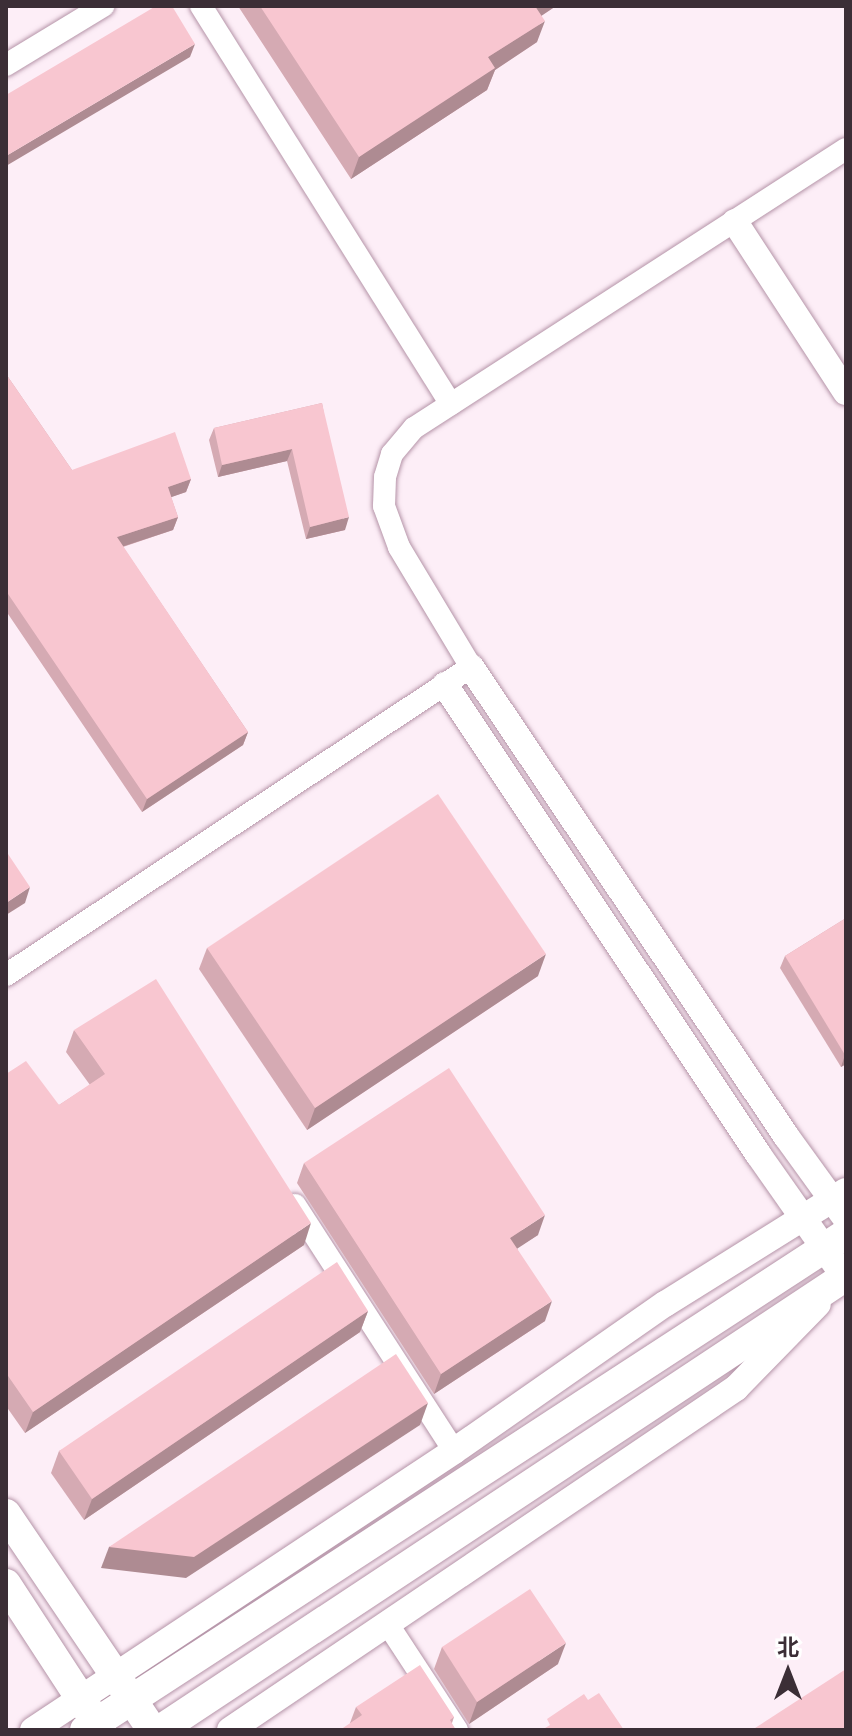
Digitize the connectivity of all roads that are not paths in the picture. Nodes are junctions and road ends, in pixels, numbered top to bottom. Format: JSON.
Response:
{"nodes":[{"id":1,"x":103,"y":6,"type":"edge"},
{"id":2,"x":201,"y":6,"type":"edge"},
{"id":3,"x":6,"y":65,"type":"edge"},
{"id":4,"x":846,"y":149,"type":"edge"},
{"id":5,"x":735,"y":222,"type":"junction"},
{"id":6,"x":846,"y":392,"type":"edge"},
{"id":7,"x":451,"y":404,"type":"junction"},
{"id":8,"x":471,"y":667,"type":"junction"},
{"id":9,"x":445,"y":685,"type":"junction"},
{"id":10,"x":6,"y":975,"type":"edge"},
{"id":11,"x":283,"y":1187,"type":"edge"},
{"id":12,"x":841,"y":1203,"type":"edge"},
{"id":13,"x":804,"y":1217,"type":"junction"},
{"id":14,"x":836,"y":1241,"type":"edge"},
{"id":15,"x":846,"y":1277,"type":"edge"},
{"id":16,"x":454,"y":1451,"type":"junction"},
{"id":17,"x":6,"y":1514,"type":"edge"},
{"id":18,"x":6,"y":1584,"type":"edge"},
{"id":19,"x":389,"y":1626,"type":"junction"},
{"id":20,"x":124,"y":1687,"type":"junction"},
{"id":21,"x":91,"y":1720,"type":"edge"},
{"id":22,"x":33,"y":1730,"type":"edge"},
{"id":23,"x":152,"y":1730,"type":"edge"},
{"id":24,"x":160,"y":1730,"type":"edge"},
{"id":25,"x":230,"y":1730,"type":"edge"},
{"id":26,"x":457,"y":1730,"type":"edge"}],
"edges":[{"from":1,"to":3,"type":"street"},
{"from":2,"to":7,"type":"street"},
{"from":4,"to":5,"type":"street"},
{"from":5,"to":6,"type":"street"},
{"from":5,"to":7,"type":"street"},
{"from":7,"to":8,"type":"street"},
{"from":8,"to":9,"type":"street"},
{"from":8,"to":12,"type":"street"},
{"from":9,"to":10,"type":"street"},
{"from":9,"to":13,"type":"street"},
{"from":11,"to":16,"type":"street"},
{"from":12,"to":13,"type":"street"},
{"from":13,"to":14,"type":"street"},
{"from":13,"to":16,"type":"street"},
{"from":14,"to":15,"type":"street"},
{"from":14,"to":20,"type":"main road"},
{"from":15,"to":19,"type":"street"},
{"from":15,"to":24,"type":"main road"},
{"from":16,"to":20,"type":"street"},
{"from":17,"to":20,"type":"main road"},
{"from":18,"to":21,"type":"main road"},
{"from":19,"to":25,"type":"street"},
{"from":19,"to":26,"type":"street"},
{"from":20,"to":21,"type":"main road"},
{"from":20,"to":23,"type":"main road"},
{"from":21,"to":22,"type":"street"}]}
